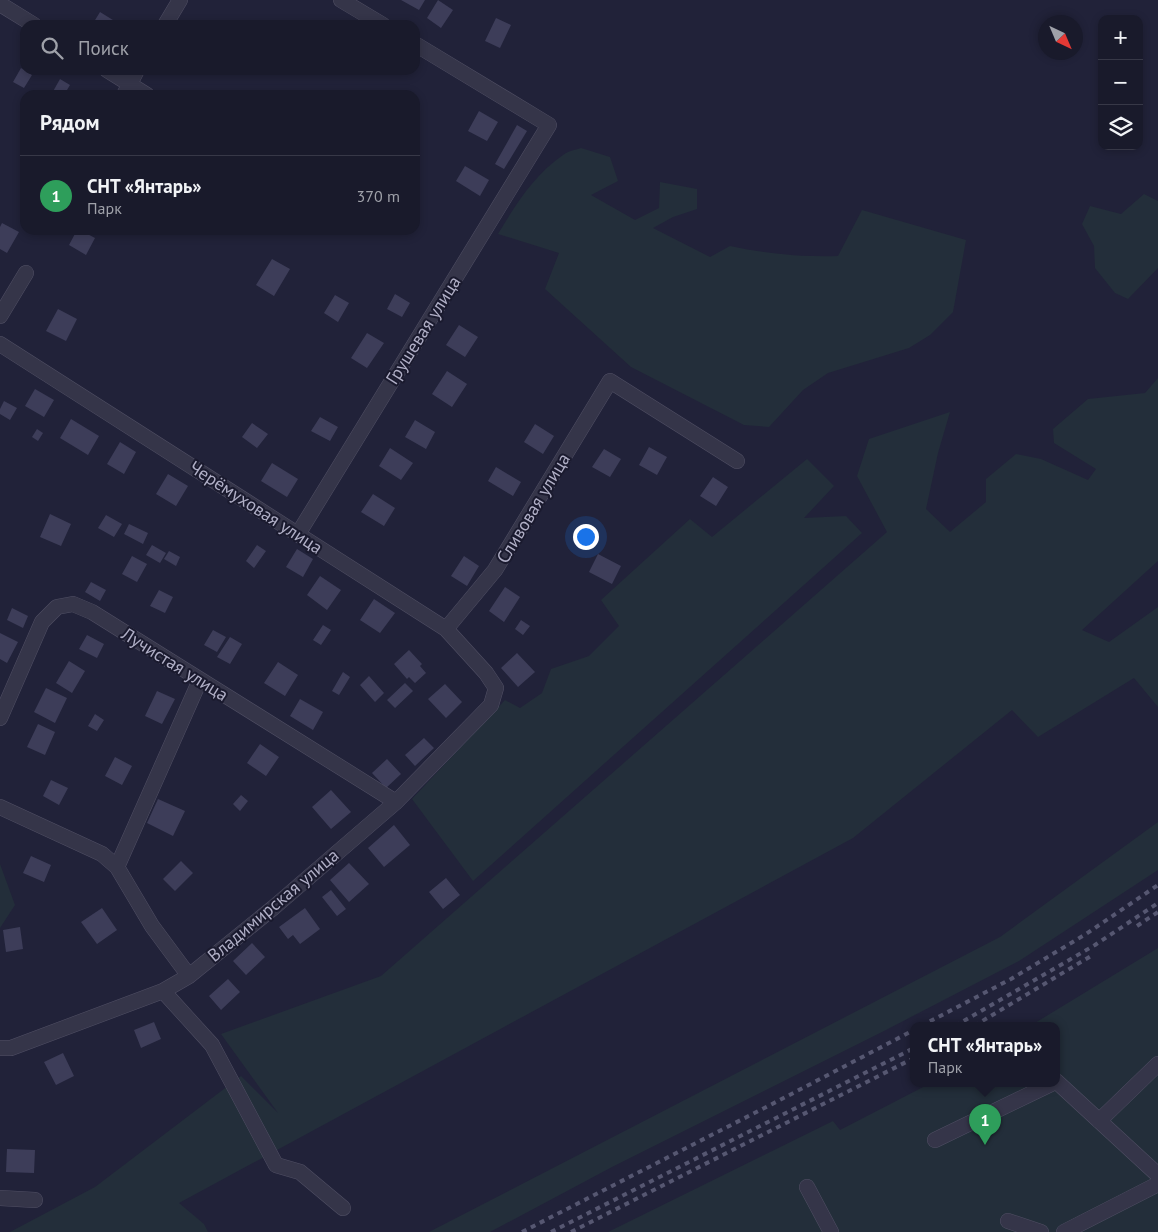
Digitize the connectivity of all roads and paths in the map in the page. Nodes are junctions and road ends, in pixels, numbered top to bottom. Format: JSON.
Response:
{"nodes":[{"id":1,"x":180,"y":0,"type":"edge"},
{"id":2,"x":341,"y":0,"type":"edge"},
{"id":3,"x":0,"y":4,"type":"edge"},
{"id":4,"x":26,"y":20,"type":"edge"},
{"id":5,"x":168,"y":20,"type":"edge"},
{"id":6,"x":375,"y":20,"type":"edge"},
{"id":7,"x":420,"y":47,"type":"edge"},
{"id":8,"x":112,"y":75,"type":"edge"},
{"id":9,"x":135,"y":75,"type":"edge"},
{"id":10,"x":127,"y":89,"type":"edge"},
{"id":11,"x":26,"y":273,"type":"dead end"},
{"id":12,"x":0,"y":316,"type":"edge"},
{"id":13,"x":0,"y":344,"type":"edge"},
{"id":14,"x":737,"y":461,"type":"dead end"},
{"id":15,"x":298,"y":534,"type":"junction"},
{"id":16,"x":446,"y":628,"type":"junction"},
{"id":17,"x":200,"y":680,"type":"junction"},
{"id":18,"x":496,"y":688,"type":"joint"},
{"id":19,"x":0,"y":718,"type":"edge"},
{"id":20,"x":396,"y":802,"type":"junction"},
{"id":21,"x":0,"y":807,"type":"edge"},
{"id":22,"x":117,"y":867,"type":"junction"},
{"id":23,"x":189,"y":976,"type":"junction"},
{"id":24,"x":163,"y":991,"type":"junction"},
{"id":25,"x":0,"y":1048,"type":"edge"},
{"id":26,"x":1158,"y":1064,"type":"edge"},
{"id":27,"x":1060,"y":1085,"type":"edge"},
{"id":28,"x":1045,"y":1087,"type":"edge"},
{"id":29,"x":1099,"y":1121,"type":"junction"},
{"id":30,"x":935,"y":1140,"type":"dead end"},
{"id":31,"x":1158,"y":1176,"type":"edge"},
{"id":32,"x":1158,"y":1184,"type":"edge"},
{"id":33,"x":808,"y":1186,"type":"dead end"},
{"id":34,"x":0,"y":1198,"type":"edge"},
{"id":35,"x":35,"y":1200,"type":"dead end"},
{"id":36,"x":343,"y":1208,"type":"dead end"},
{"id":37,"x":1008,"y":1221,"type":"dead end"},
{"id":38,"x":831,"y":1232,"type":"edge"},
{"id":39,"x":1041,"y":1232,"type":"edge"},
{"id":40,"x":1064,"y":1232,"type":"edge"}],
"edges":[{"from":1,"to":5,"type":"street"},
{"from":2,"to":6,"type":"street"},
{"from":3,"to":4,"type":"street"},
{"from":7,"to":15,"type":"street","name":"Грушевая улица"},
{"from":8,"to":10,"type":"street"},
{"from":9,"to":10,"type":"street"},
{"from":11,"to":12,"type":"street"},
{"from":13,"to":15,"type":"street","name":"Черёмуховая улица"},
{"from":14,"to":16,"type":"street","name":"Сливовая улица"},
{"from":15,"to":16,"type":"street","name":"Черёмуховая улица"},
{"from":16,"to":18,"type":"street","name":"Черёмуховая улица"},
{"from":17,"to":19,"type":"street","name":"Лучистая улица"},
{"from":17,"to":20,"type":"street","name":"Лучистая улица"},
{"from":17,"to":22,"type":"street"},
{"from":18,"to":20,"type":"street","name":"Владимирская улица"},
{"from":20,"to":23,"type":"street","name":"Владимирская улица"},
{"from":21,"to":22,"type":"street"},
{"from":22,"to":23,"type":"street"},
{"from":23,"to":24,"type":"street","name":"Владимирская улица"},
{"from":24,"to":25,"type":"street","name":"Владимирская улица"},
{"from":24,"to":36,"type":"street"},
{"from":26,"to":29,"type":"street"},
{"from":27,"to":29,"type":"street"},
{"from":28,"to":30,"type":"street"},
{"from":29,"to":31,"type":"street"},
{"from":32,"to":40,"type":"street"},
{"from":33,"to":38,"type":"street"},
{"from":34,"to":35,"type":"street"},
{"from":37,"to":39,"type":"street"}]}
